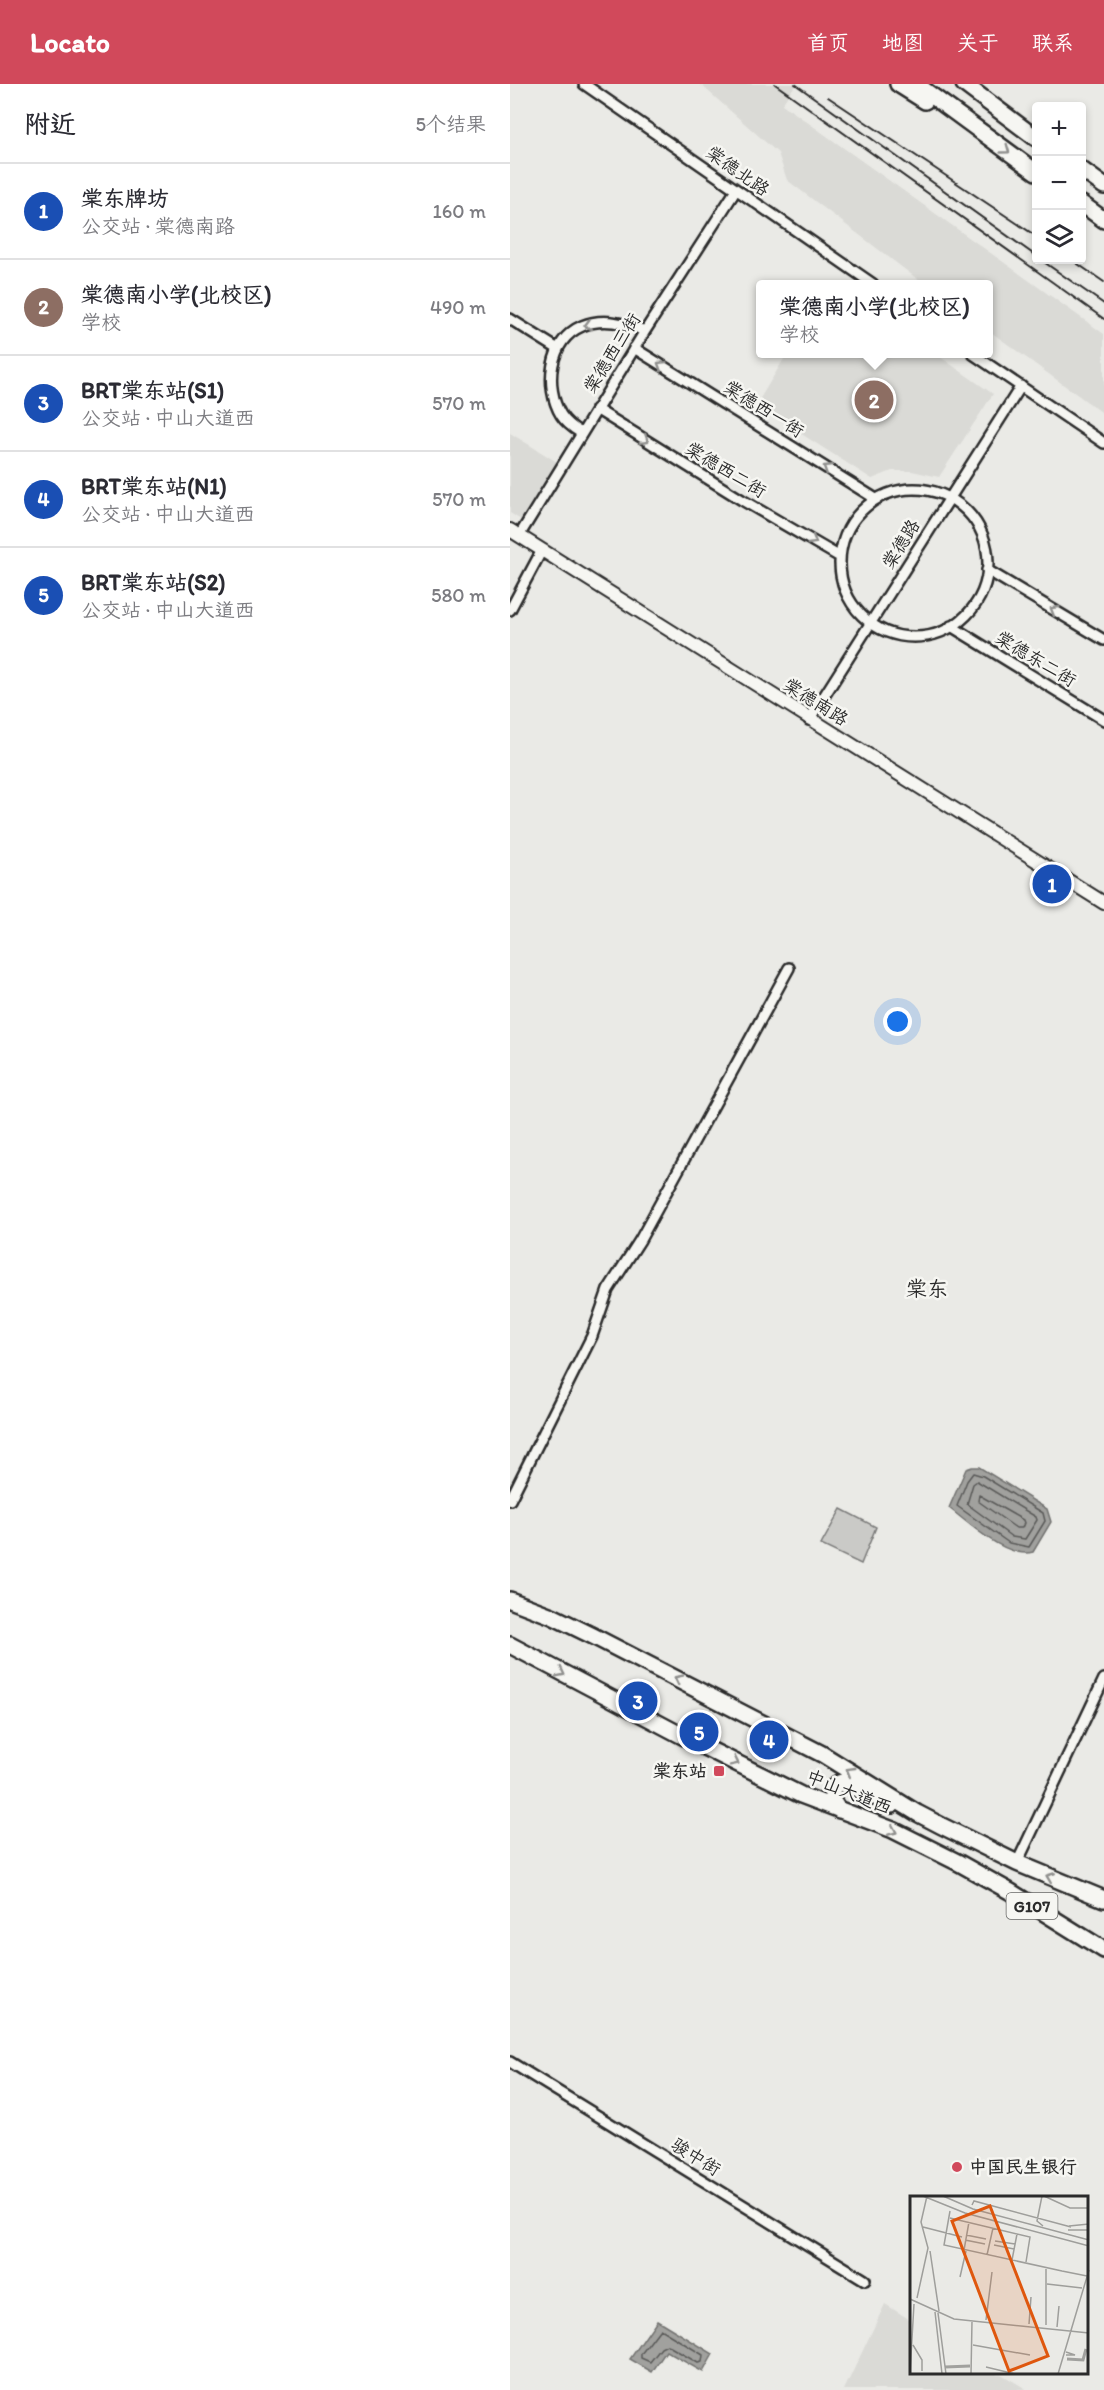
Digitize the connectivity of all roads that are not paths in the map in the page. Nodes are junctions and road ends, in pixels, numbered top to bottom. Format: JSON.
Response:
{"nodes":[{"id":1,"x":584,"y":84,"type":"edge"},
{"id":2,"x":898,"y":84,"type":"edge"},
{"id":3,"x":916,"y":84,"type":"edge"},
{"id":4,"x":964,"y":84,"type":"edge"},
{"id":5,"x":977,"y":84,"type":"edge"},
{"id":6,"x":999,"y":112,"type":"junction"},
{"id":7,"x":975,"y":128,"type":"junction"},
{"id":8,"x":1032,"y":135,"type":"edge"},
{"id":9,"x":1032,"y":169,"type":"edge"},
{"id":10,"x":1086,"y":173,"type":"edge"},
{"id":11,"x":1104,"y":186,"type":"edge"},
{"id":12,"x":736,"y":190,"type":"junction"},
{"id":13,"x":1086,"y":207,"type":"edge"},
{"id":14,"x":1104,"y":220,"type":"edge"},
{"id":15,"x":866,"y":280,"type":"edge"},
{"id":16,"x":510,"y":319,"type":"edge"},
{"id":17,"x":645,"y":331,"type":"junction"},
{"id":18,"x":634,"y":348,"type":"junction"},
{"id":19,"x":558,"y":350,"type":"junction"},
{"id":20,"x":979,"y":358,"type":"edge"},
{"id":21,"x":1021,"y":386,"type":"junction"},
{"id":22,"x":596,"y":410,"type":"junction"},
{"id":23,"x":581,"y":433,"type":"junction"},
{"id":24,"x":1104,"y":443,"type":"edge"},
{"id":25,"x":950,"y":498,"type":"junction"},
{"id":26,"x":876,"y":499,"type":"junction"},
{"id":27,"x":514,"y":533,"type":"edge"},
{"id":28,"x":542,"y":550,"type":"junction"},
{"id":29,"x":840,"y":557,"type":"junction"},
{"id":30,"x":987,"y":570,"type":"junction"},
{"id":31,"x":510,"y":610,"type":"edge"},
{"id":32,"x":871,"y":622,"type":"junction"},
{"id":33,"x":951,"y":626,"type":"junction"},
{"id":34,"x":1104,"y":640,"type":"edge"},
{"id":35,"x":809,"y":720,"type":"junction"},
{"id":36,"x":1104,"y":720,"type":"edge"},
{"id":37,"x":1104,"y":903,"type":"edge"},
{"id":38,"x":789,"y":968,"type":"dead end"},
{"id":39,"x":510,"y":1500,"type":"edge"},
{"id":40,"x":510,"y":1600,"type":"edge"},
{"id":41,"x":510,"y":1645,"type":"edge"},
{"id":42,"x":1104,"y":1679,"type":"edge"},
{"id":43,"x":839,"y":1810,"type":"junction"},
{"id":44,"x":917,"y":1813,"type":"junction"},
{"id":45,"x":1017,"y":1863,"type":"junction"},
{"id":46,"x":1104,"y":1899,"type":"edge"},
{"id":47,"x":1104,"y":1950,"type":"edge"},
{"id":48,"x":510,"y":2062,"type":"edge"},
{"id":49,"x":865,"y":2280,"type":"dead end"}],
"edges":[{"from":1,"to":12,"type":"street","name":"棠德北路"},
{"from":2,"to":7,"type":"highway"},
{"from":3,"to":7,"type":"highway"},
{"from":4,"to":6,"type":"highway"},
{"from":5,"to":6,"type":"highway"},
{"from":6,"to":8,"type":"highway"},
{"from":7,"to":9,"type":"highway","one_way":true},
{"from":10,"to":11,"type":"highway"},
{"from":12,"to":15,"type":"street","name":"棠德北路"},
{"from":12,"to":17,"type":"street","name":"棠德西三街"},
{"from":13,"to":14,"type":"highway"},
{"from":16,"to":19,"type":"street"},
{"from":17,"to":18,"type":"street","name":"棠德西三街"},
{"from":17,"to":19,"type":"street","one_way":true},
{"from":18,"to":22,"type":"street","name":"棠德西三街"},
{"from":26,"to":18,"type":"street","name":"棠德西一街","one_way":true},
{"from":19,"to":23,"type":"street"},
{"from":20,"to":21,"type":"street"},
{"from":21,"to":24,"type":"street"},
{"from":21,"to":25,"type":"street","name":"棠德路"},
{"from":22,"to":23,"type":"street","name":"棠德西三街"},
{"from":22,"to":29,"type":"street","name":"棠德西二街","one_way":true},
{"from":23,"to":27,"type":"street","name":"棠德西三街"},
{"from":25,"to":26,"type":"street"},
{"from":25,"to":30,"type":"street"},
{"from":25,"to":32,"type":"street","name":"棠德路"},
{"from":26,"to":29,"type":"street"},
{"from":27,"to":28,"type":"street","name":"棠德南路"},
{"from":28,"to":31,"type":"street"},
{"from":28,"to":35,"type":"street","name":"棠德南路"},
{"from":29,"to":32,"type":"street"},
{"from":30,"to":33,"type":"street"},
{"from":34,"to":30,"type":"street","one_way":true},
{"from":32,"to":33,"type":"street"},
{"from":32,"to":35,"type":"street","name":"棠德路"},
{"from":33,"to":36,"type":"street","name":"棠德东二街"},
{"from":35,"to":37,"type":"street","name":"棠德南路"},
{"from":38,"to":39,"type":"street"},
{"from":44,"to":40,"type":"highway","name":"中山大道西","number":"G107","one_way":true},
{"from":41,"to":43,"type":"highway","name":"中山大道西","number":"G107","one_way":true},
{"from":42,"to":45,"type":"street"},
{"from":43,"to":44,"type":"highway"},
{"from":43,"to":47,"type":"highway","name":"中山大道西","number":"G107","one_way":true},
{"from":44,"to":45,"type":"highway","name":"中山大道西","number":"G107"},
{"from":46,"to":45,"type":"highway","name":"中山大道西","number":"G107","one_way":true},
{"from":48,"to":49,"type":"street","name":"骏中街"}]}
